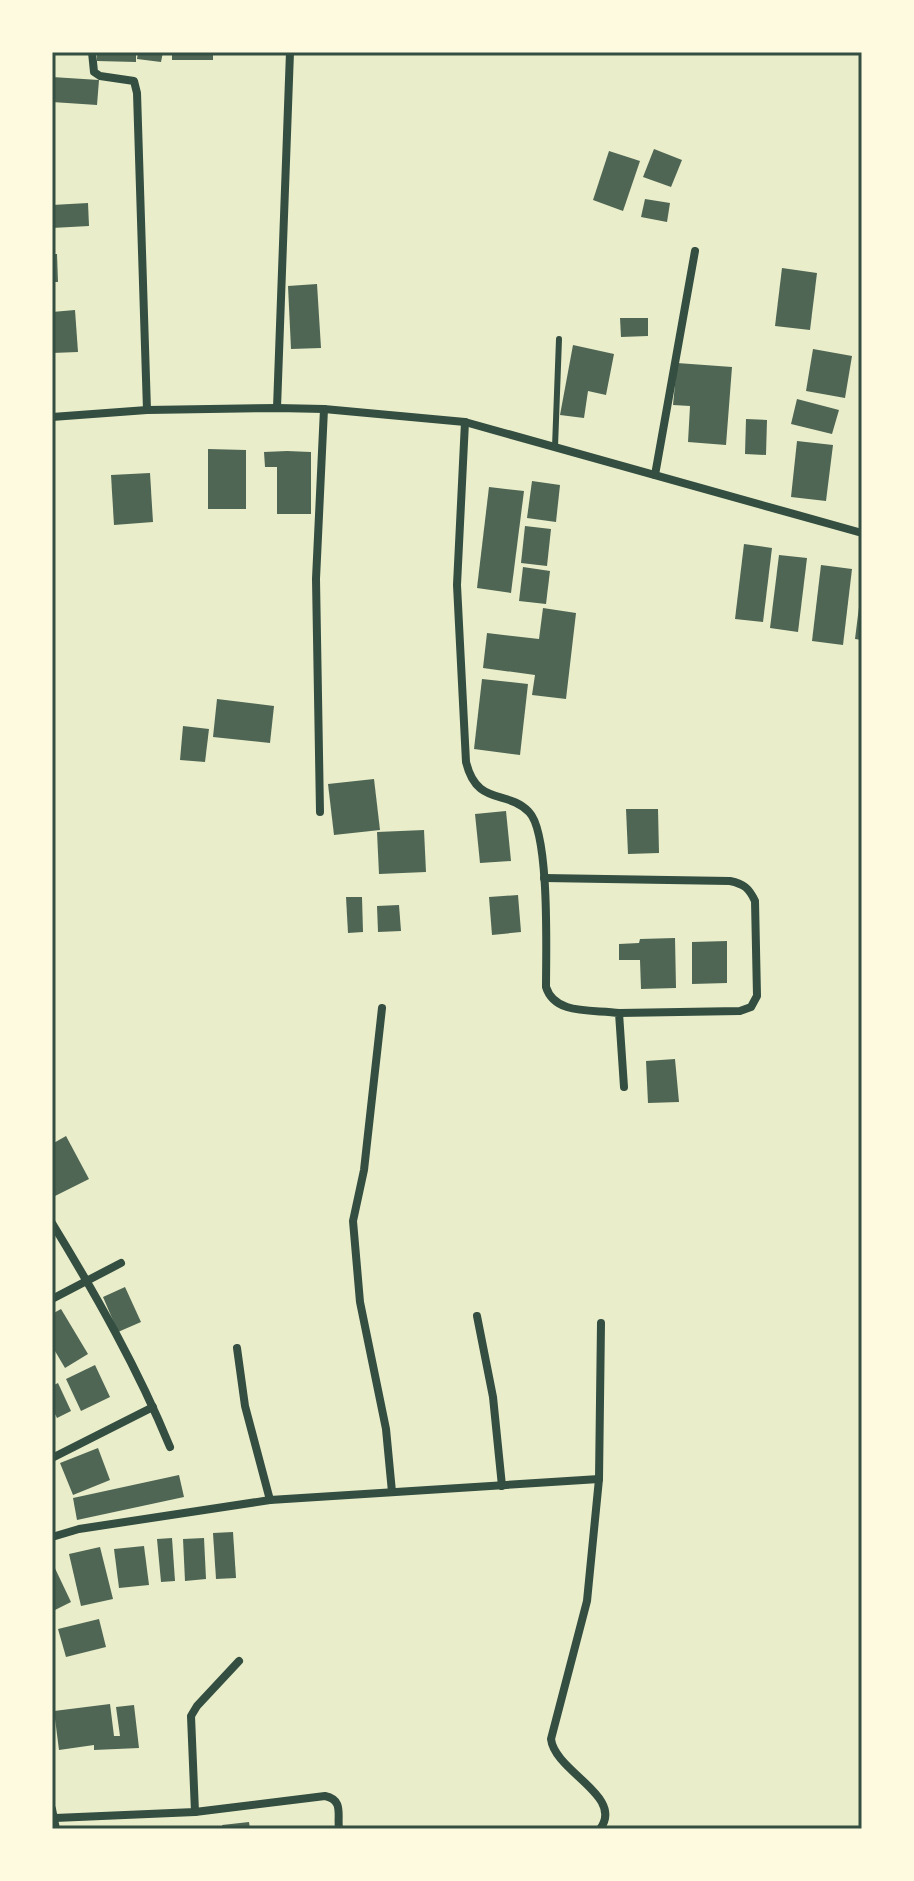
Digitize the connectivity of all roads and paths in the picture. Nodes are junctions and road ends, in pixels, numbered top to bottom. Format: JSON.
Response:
{"nodes":[{"id":1,"x":92,"y":52,"type":"edge"},
{"id":2,"x":290,"y":52,"type":"edge"},
{"id":3,"x":695,"y":251,"type":"dead end"},
{"id":4,"x":559,"y":339,"type":"dead end"},
{"id":5,"x":277,"y":408,"type":"junction"},
{"id":6,"x":324,"y":409,"type":"junction"},
{"id":7,"x":147,"y":410,"type":"junction"},
{"id":8,"x":52,"y":417,"type":"edge"},
{"id":9,"x":465,"y":422,"type":"junction"},
{"id":10,"x":555,"y":447,"type":"junction"},
{"id":11,"x":655,"y":475,"type":"junction"},
{"id":12,"x":862,"y":533,"type":"edge"},
{"id":13,"x":320,"y":812,"type":"dead end"},
{"id":14,"x":544,"y":878,"type":"junction"},
{"id":15,"x":382,"y":1008,"type":"dead end"},
{"id":16,"x":619,"y":1013,"type":"junction"},
{"id":17,"x":624,"y":1087,"type":"dead end"},
{"id":18,"x":52,"y":1223,"type":"edge"},
{"id":19,"x":121,"y":1263,"type":"dead end"},
{"id":20,"x":87,"y":1281,"type":"junction"},
{"id":21,"x":52,"y":1299,"type":"edge"},
{"id":22,"x":477,"y":1316,"type":"dead end"},
{"id":23,"x":601,"y":1323,"type":"dead end"},
{"id":24,"x":237,"y":1348,"type":"dead end"},
{"id":25,"x":153,"y":1407,"type":"junction"},
{"id":26,"x":170,"y":1447,"type":"dead end"},
{"id":27,"x":52,"y":1458,"type":"edge"},
{"id":28,"x":599,"y":1479,"type":"junction"},
{"id":29,"x":502,"y":1486,"type":"junction"},
{"id":30,"x":392,"y":1492,"type":"junction"},
{"id":31,"x":270,"y":1500,"type":"junction"},
{"id":32,"x":52,"y":1537,"type":"edge"},
{"id":33,"x":239,"y":1661,"type":"dead end"},
{"id":34,"x":195,"y":1812,"type":"junction"},
{"id":35,"x":54,"y":1813,"type":"edge"},
{"id":36,"x":56,"y":1829,"type":"edge"},
{"id":37,"x":339,"y":1829,"type":"edge"},
{"id":38,"x":600,"y":1829,"type":"edge"}],
"edges":[{"from":1,"to":7,"type":"street"},
{"from":2,"to":5,"type":"street"},
{"from":3,"to":11,"type":"street"},
{"from":4,"to":10,"type":"lane"},
{"from":5,"to":6,"type":"street"},
{"from":5,"to":7,"type":"street"},
{"from":6,"to":9,"type":"street"},
{"from":6,"to":13,"type":"street"},
{"from":7,"to":8,"type":"street"},
{"from":9,"to":10,"type":"street"},
{"from":9,"to":14,"type":"street"},
{"from":10,"to":11,"type":"street"},
{"from":11,"to":12,"type":"street"},
{"from":14,"to":16,"type":"street"},
{"from":14,"to":16,"type":"street"},
{"from":15,"to":30,"type":"street"},
{"from":16,"to":17,"type":"street"},
{"from":18,"to":20,"type":"street"},
{"from":19,"to":20,"type":"street"},
{"from":20,"to":21,"type":"street"},
{"from":20,"to":25,"type":"street"},
{"from":22,"to":29,"type":"street"},
{"from":23,"to":28,"type":"street"},
{"from":24,"to":31,"type":"street"},
{"from":25,"to":26,"type":"street"},
{"from":25,"to":27,"type":"street"},
{"from":28,"to":29,"type":"street"},
{"from":28,"to":38,"type":"street"},
{"from":29,"to":30,"type":"street"},
{"from":30,"to":31,"type":"street"},
{"from":31,"to":32,"type":"street"},
{"from":33,"to":34,"type":"street"},
{"from":34,"to":35,"type":"street"},
{"from":34,"to":37,"type":"street"},
{"from":35,"to":36,"type":"street"}]}
